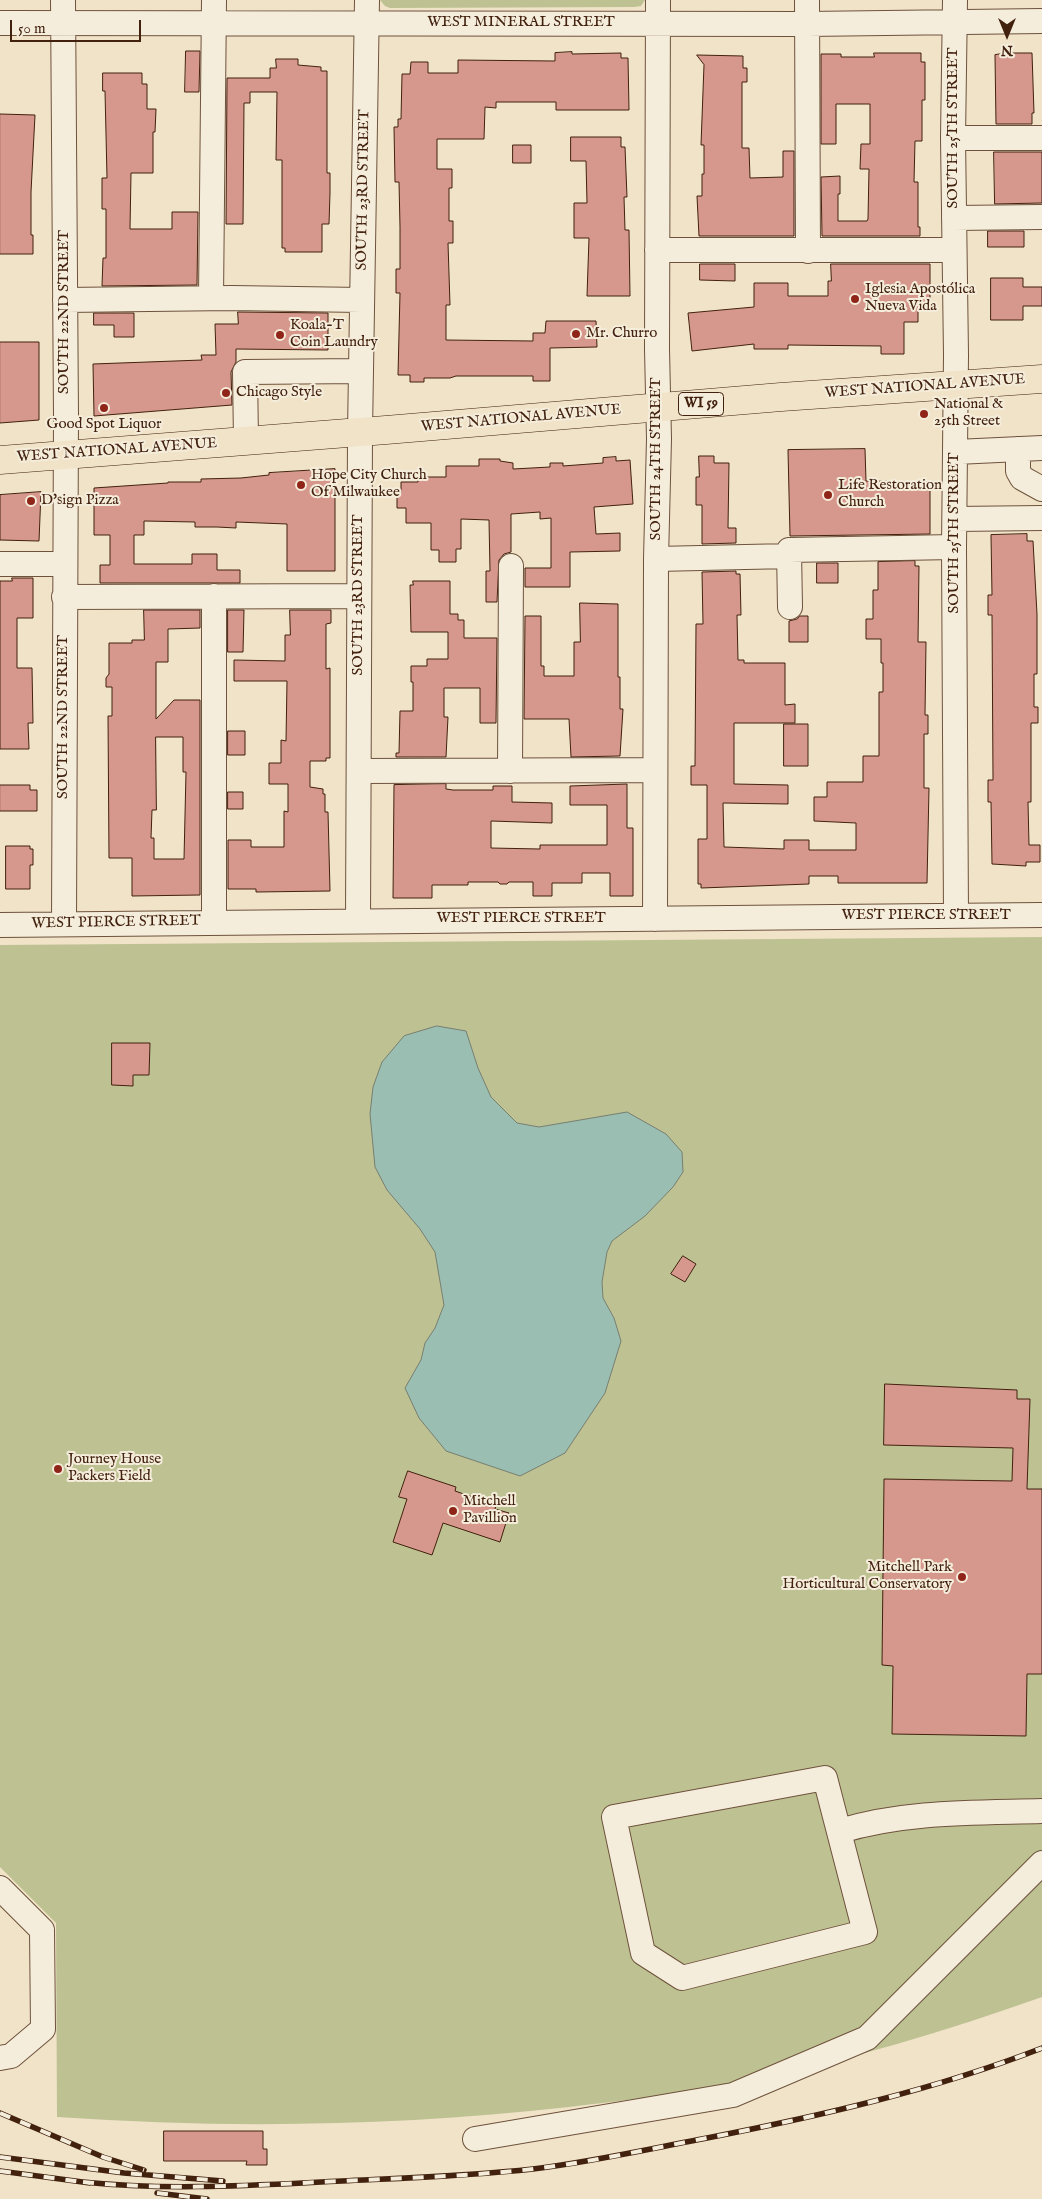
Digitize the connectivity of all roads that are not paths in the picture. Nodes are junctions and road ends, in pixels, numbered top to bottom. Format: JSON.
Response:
{"nodes":[{"id":1,"x":807,"y":0,"type":"edge"},
{"id":2,"x":63,"y":11,"type":"edge"},
{"id":3,"x":215,"y":11,"type":"edge"},
{"id":4,"x":367,"y":11,"type":"edge"},
{"id":5,"x":955,"y":11,"type":"edge"},
{"id":6,"x":658,"y":12,"type":"edge"},
{"id":7,"x":1042,"y":22,"type":"edge"},
{"id":8,"x":0,"y":23,"type":"edge"},
{"id":9,"x":807,"y":24,"type":"junction"},
{"id":10,"x":953,"y":138,"type":"junction"},
{"id":11,"x":1042,"y":138,"type":"edge"},
{"id":12,"x":1042,"y":217,"type":"edge"},
{"id":13,"x":954,"y":218,"type":"junction"},
{"id":14,"x":657,"y":250,"type":"junction"},
{"id":15,"x":954,"y":250,"type":"junction"},
{"id":16,"x":808,"y":252,"type":"junction"},
{"id":17,"x":211,"y":298,"type":"junction"},
{"id":18,"x":65,"y":300,"type":"junction"},
{"id":19,"x":362,"y":300,"type":"junction"},
{"id":20,"x":361,"y":371,"type":"junction"},
{"id":21,"x":1042,"y":379,"type":"edge"},
{"id":22,"x":956,"y":385,"type":"junction"},
{"id":23,"x":659,"y":408,"type":"junction"},
{"id":24,"x":360,"y":432,"type":"junction"},
{"id":25,"x":246,"y":441,"type":"junction"},
{"id":26,"x":1042,"y":448,"type":"edge"},
{"id":27,"x":1018,"y":449,"type":"junction"},
{"id":28,"x":956,"y":452,"type":"junction"},
{"id":29,"x":66,"y":455,"type":"junction"},
{"id":30,"x":0,"y":460,"type":"edge"},
{"id":31,"x":1041,"y":487,"type":"edge"},
{"id":32,"x":1042,"y":518,"type":"edge"},
{"id":33,"x":955,"y":519,"type":"junction"},
{"id":34,"x":954,"y":546,"type":"junction"},
{"id":35,"x":790,"y":556,"type":"junction"},
{"id":36,"x":656,"y":559,"type":"junction"},
{"id":37,"x":0,"y":564,"type":"edge"},
{"id":38,"x":64,"y":564,"type":"junction"},
{"id":39,"x":511,"y":566,"type":"dead end"},
{"id":40,"x":214,"y":596,"type":"junction"},
{"id":41,"x":359,"y":596,"type":"junction"},
{"id":42,"x":64,"y":597,"type":"junction"},
{"id":43,"x":790,"y":607,"type":"dead end"},
{"id":44,"x":510,"y":770,"type":"junction"},
{"id":45,"x":655,"y":770,"type":"junction"},
{"id":46,"x":359,"y":771,"type":"junction"},
{"id":47,"x":956,"y":916,"type":"junction"},
{"id":48,"x":1042,"y":916,"type":"edge"},
{"id":49,"x":655,"y":918,"type":"junction"},
{"id":50,"x":358,"y":920,"type":"junction"},
{"id":51,"x":214,"y":922,"type":"junction"},
{"id":52,"x":64,"y":924,"type":"junction"},
{"id":53,"x":0,"y":925,"type":"edge"},
{"id":54,"x":1042,"y":1811,"type":"edge"},
{"id":55,"x":840,"y":1831,"type":"junction"},
{"id":56,"x":1042,"y":1863,"type":"edge"},
{"id":57,"x":0,"y":1888,"type":"edge"},
{"id":58,"x":0,"y":2058,"type":"edge"},
{"id":59,"x":475,"y":2140,"type":"dead end"}],
"edges":[{"from":1,"to":9,"type":"street"},
{"from":2,"to":3,"type":"street","name":"WEST MINERAL STREET"},
{"from":2,"to":8,"type":"street","name":"WEST MINERAL STREET"},
{"from":2,"to":18,"type":"street","name":"SOUTH 22ND STREET"},
{"from":3,"to":4,"type":"street","name":"WEST MINERAL STREET"},
{"from":3,"to":17,"type":"street"},
{"from":4,"to":6,"type":"street","name":"WEST MINERAL STREET"},
{"from":4,"to":19,"type":"street","name":"SOUTH 23RD STREET"},
{"from":5,"to":7,"type":"street","name":"WEST MINERAL STREET"},
{"from":5,"to":9,"type":"street","name":"WEST MINERAL STREET"},
{"from":5,"to":10,"type":"street","name":"SOUTH 25TH STREET"},
{"from":6,"to":9,"type":"street","name":"WEST MINERAL STREET"},
{"from":6,"to":14,"type":"street","name":"SOUTH 24TH STREET"},
{"from":9,"to":16,"type":"street"},
{"from":10,"to":11,"type":"street"},
{"from":10,"to":13,"type":"street","name":"SOUTH 25TH STREET"},
{"from":12,"to":13,"type":"street"},
{"from":13,"to":15,"type":"street","name":"SOUTH 25TH STREET"},
{"from":14,"to":16,"type":"street"},
{"from":14,"to":23,"type":"street","name":"SOUTH 24TH STREET"},
{"from":15,"to":16,"type":"street"},
{"from":15,"to":22,"type":"street","name":"SOUTH 25TH STREET"},
{"from":17,"to":18,"type":"street"},
{"from":17,"to":19,"type":"street"},
{"from":18,"to":29,"type":"street","name":"SOUTH 22ND STREET"},
{"from":19,"to":20,"type":"street","name":"SOUTH 23RD STREET"},
{"from":20,"to":24,"type":"street","name":"SOUTH 23RD STREET"},
{"from":20,"to":25,"type":"street"},
{"from":21,"to":22,"type":"main road","name":"WEST NATIONAL AVENUE","number":"WI 59"},
{"from":22,"to":23,"type":"main road","name":"WEST NATIONAL AVENUE","number":"WI 59"},
{"from":22,"to":28,"type":"street","name":"SOUTH 25TH STREET"},
{"from":23,"to":24,"type":"main road","name":"WEST NATIONAL AVENUE","number":"WI 59"},
{"from":23,"to":36,"type":"street","name":"SOUTH 24TH STREET"},
{"from":24,"to":25,"type":"main road","name":"WEST NATIONAL AVENUE","number":"WI 59"},
{"from":24,"to":41,"type":"street","name":"SOUTH 23RD STREET"},
{"from":25,"to":29,"type":"main road","name":"WEST NATIONAL AVENUE","number":"WI 59"},
{"from":26,"to":27,"type":"street"},
{"from":27,"to":28,"type":"street"},
{"from":27,"to":31,"type":"street"},
{"from":28,"to":33,"type":"street","name":"SOUTH 25TH STREET"},
{"from":29,"to":30,"type":"main road","name":"WEST NATIONAL AVENUE","number":"WI 59"},
{"from":29,"to":38,"type":"street","name":"SOUTH 22ND STREET"},
{"from":32,"to":33,"type":"street"},
{"from":33,"to":34,"type":"street","name":"SOUTH 25TH STREET"},
{"from":34,"to":35,"type":"street"},
{"from":34,"to":47,"type":"street","name":"SOUTH 25TH STREET"},
{"from":35,"to":36,"type":"street"},
{"from":35,"to":43,"type":"street"},
{"from":36,"to":45,"type":"street","name":"SOUTH 24TH STREET"},
{"from":37,"to":38,"type":"street"},
{"from":38,"to":42,"type":"street","name":"SOUTH 22ND STREET"},
{"from":39,"to":44,"type":"street"},
{"from":40,"to":41,"type":"street"},
{"from":40,"to":42,"type":"street"},
{"from":40,"to":51,"type":"street"},
{"from":41,"to":46,"type":"street","name":"SOUTH 23RD STREET"},
{"from":42,"to":52,"type":"street","name":"SOUTH 22ND STREET"},
{"from":44,"to":45,"type":"street"},
{"from":44,"to":46,"type":"street"},
{"from":45,"to":49,"type":"street","name":"SOUTH 24TH STREET"},
{"from":46,"to":50,"type":"street","name":"SOUTH 23RD STREET"},
{"from":47,"to":48,"type":"street","name":"WEST PIERCE STREET"},
{"from":47,"to":49,"type":"street","name":"WEST PIERCE STREET"},
{"from":49,"to":50,"type":"street","name":"WEST PIERCE STREET"},
{"from":50,"to":51,"type":"street","name":"WEST PIERCE STREET"},
{"from":51,"to":52,"type":"street","name":"WEST PIERCE STREET"},
{"from":52,"to":53,"type":"street","name":"WEST PIERCE STREET"},
{"from":54,"to":55,"type":"street"},
{"from":55,"to":55,"type":"street"},
{"from":56,"to":59,"type":"street"},
{"from":57,"to":58,"type":"street"}]}
